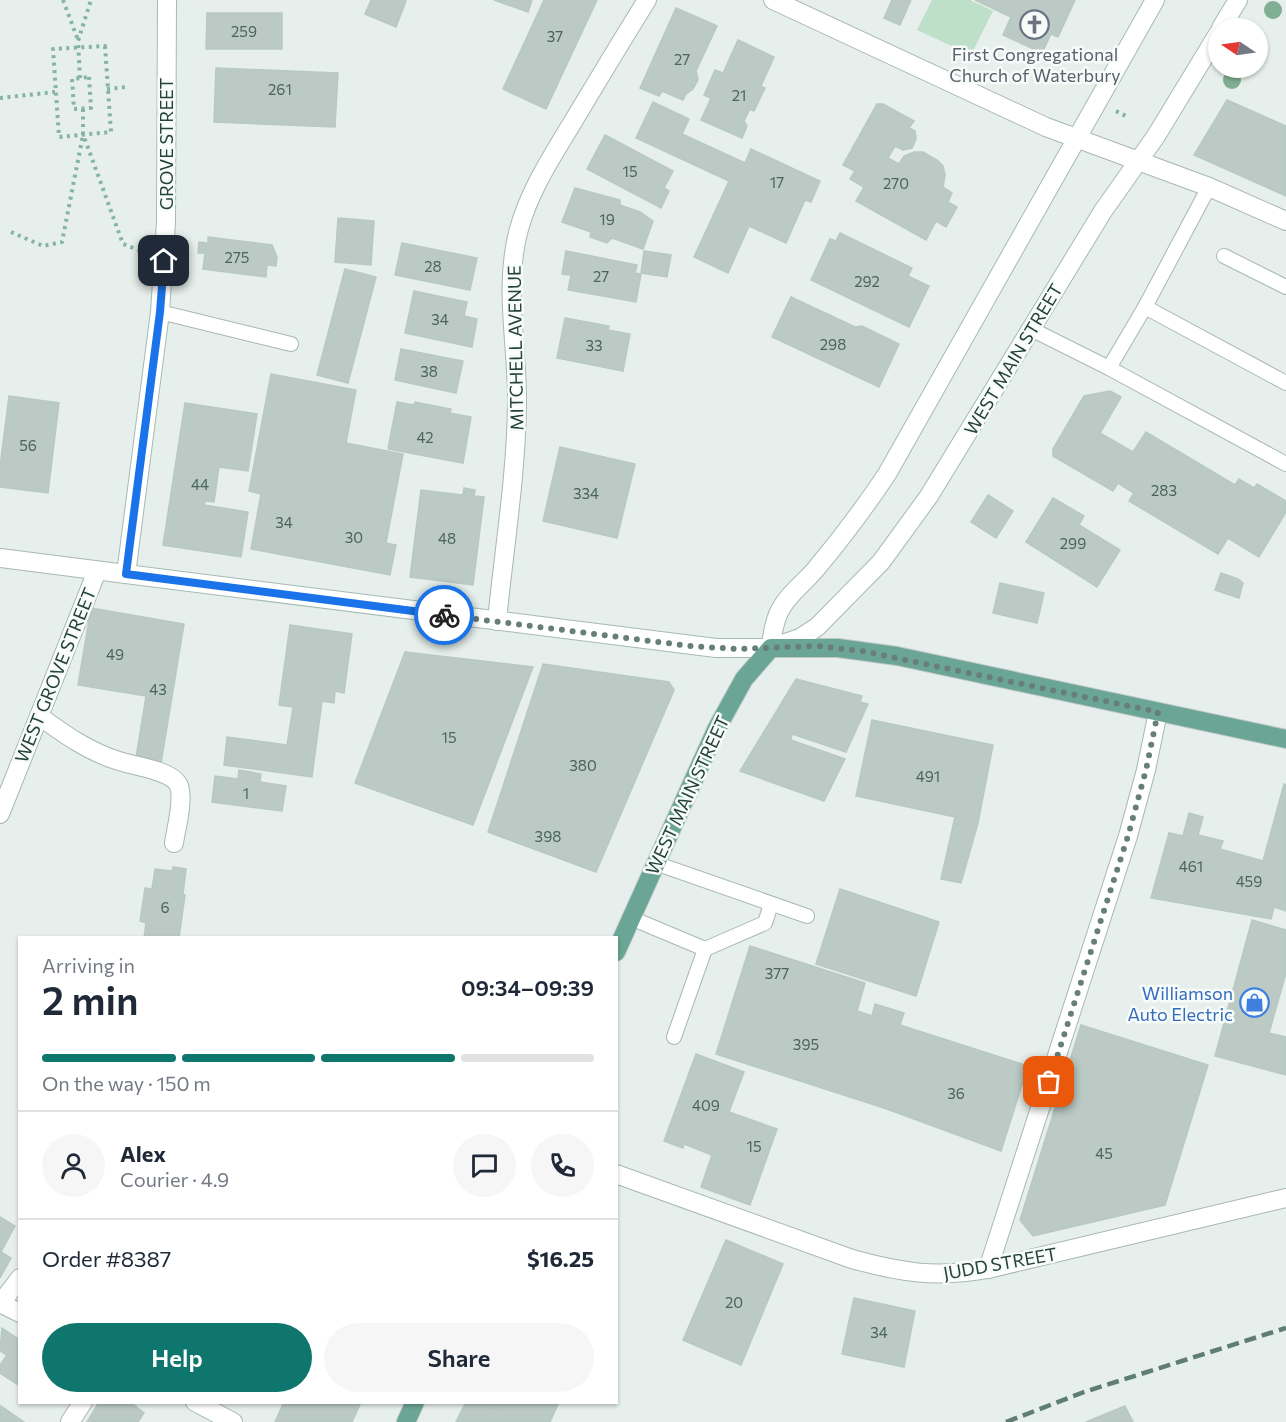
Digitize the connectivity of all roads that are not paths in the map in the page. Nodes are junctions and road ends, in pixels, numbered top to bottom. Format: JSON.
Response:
{"nodes":[{"id":1,"x":167,"y":0,"type":"edge"},
{"id":2,"x":647,"y":0,"type":"edge"},
{"id":3,"x":773,"y":0,"type":"edge"},
{"id":4,"x":1155,"y":0,"type":"edge"},
{"id":5,"x":1230,"y":0,"type":"edge"},
{"id":6,"x":1238,"y":0,"type":"edge"},
{"id":7,"x":1225,"y":18,"type":"edge"},
{"id":8,"x":1227,"y":18,"type":"edge"},
{"id":9,"x":1208,"y":50,"type":"edge"},
{"id":10,"x":1076,"y":138,"type":"junction"},
{"id":11,"x":1138,"y":160,"type":"junction"},
{"id":12,"x":1209,"y":187,"type":"junction"},
{"id":13,"x":1286,"y":220,"type":"edge"},
{"id":14,"x":1224,"y":256,"type":"dead end"},
{"id":15,"x":1286,"y":287,"type":"edge"},
{"id":16,"x":1145,"y":307,"type":"junction"},
{"id":17,"x":160,"y":312,"type":"junction"},
{"id":18,"x":1031,"y":329,"type":"junction"},
{"id":19,"x":291,"y":344,"type":"dead end"},
{"id":20,"x":1109,"y":368,"type":"junction"},
{"id":21,"x":1286,"y":383,"type":"edge"},
{"id":22,"x":1286,"y":464,"type":"edge"},
{"id":23,"x":0,"y":558,"type":"edge"},
{"id":24,"x":97,"y":571,"type":"junction"},
{"id":25,"x":126,"y":574,"type":"junction"},
{"id":26,"x":497,"y":621,"type":"junction"},
{"id":27,"x":771,"y":648,"type":"junction"},
{"id":28,"x":1158,"y":712,"type":"junction"},
{"id":29,"x":39,"y":716,"type":"junction"},
{"id":30,"x":1286,"y":739,"type":"edge"},
{"id":31,"x":0,"y":814,"type":"edge"},
{"id":32,"x":174,"y":843,"type":"dead end"},
{"id":33,"x":655,"y":863,"type":"junction"},
{"id":34,"x":771,"y":904,"type":"junction"},
{"id":35,"x":807,"y":916,"type":"dead end"},
{"id":36,"x":630,"y":918,"type":"junction"},
{"id":37,"x":618,"y":947,"type":"edge"},
{"id":38,"x":705,"y":949,"type":"junction"},
{"id":39,"x":674,"y":1037,"type":"dead end"},
{"id":40,"x":618,"y":1175,"type":"edge"},
{"id":41,"x":1286,"y":1198,"type":"edge"},
{"id":42,"x":988,"y":1269,"type":"junction"},
{"id":43,"x":18,"y":1281,"type":"edge"},
{"id":44,"x":1,"y":1303,"type":"edge"},
{"id":45,"x":18,"y":1312,"type":"edge"},
{"id":46,"x":82,"y":1404,"type":"edge"},
{"id":47,"x":199,"y":1404,"type":"edge"},
{"id":48,"x":414,"y":1404,"type":"edge"},
{"id":49,"x":70,"y":1422,"type":"edge"},
{"id":50,"x":233,"y":1422,"type":"edge"},
{"id":51,"x":406,"y":1422,"type":"edge"}],
"edges":[{"from":1,"to":17,"type":"street","name":"GROVE STREET"},
{"from":2,"to":26,"type":"street","name":"MITCHELL AVENUE"},
{"from":3,"to":10,"type":"street"},
{"from":4,"to":10,"type":"street"},
{"from":5,"to":7,"type":"street"},
{"from":6,"to":8,"type":"street","name":"WEST MAIN STREET"},
{"from":9,"to":11,"type":"street","name":"WEST MAIN STREET"},
{"from":10,"to":11,"type":"street"},
{"from":10,"to":27,"type":"street"},
{"from":11,"to":12,"type":"street"},
{"from":11,"to":18,"type":"street","name":"WEST MAIN STREET"},
{"from":12,"to":13,"type":"street"},
{"from":12,"to":16,"type":"lane"},
{"from":14,"to":15,"type":"lane"},
{"from":16,"to":20,"type":"lane"},
{"from":16,"to":21,"type":"lane"},
{"from":17,"to":19,"type":"lane"},
{"from":17,"to":25,"type":"street","name":"GROVE STREET"},
{"from":18,"to":20,"type":"lane"},
{"from":18,"to":27,"type":"street","name":"WEST MAIN STREET"},
{"from":20,"to":22,"type":"lane"},
{"from":23,"to":24,"type":"street"},
{"from":24,"to":25,"type":"street"},
{"from":24,"to":29,"type":"street","name":"WEST GROVE STREET"},
{"from":25,"to":26,"type":"street"},
{"from":26,"to":27,"type":"street"},
{"from":27,"to":28,"type":"main road"},
{"from":27,"to":33,"type":"main road","name":"WEST MAIN STREET"},
{"from":28,"to":30,"type":"main road"},
{"from":28,"to":42,"type":"street"},
{"from":29,"to":31,"type":"street","name":"WEST GROVE STREET"},
{"from":29,"to":32,"type":"street"},
{"from":33,"to":34,"type":"lane"},
{"from":33,"to":36,"type":"main road","name":"WEST MAIN STREET"},
{"from":34,"to":35,"type":"lane"},
{"from":34,"to":38,"type":"lane"},
{"from":36,"to":37,"type":"main road","name":"WEST MAIN STREET"},
{"from":36,"to":38,"type":"lane"},
{"from":38,"to":39,"type":"lane"},
{"from":40,"to":42,"type":"street","name":"JUDD STREET"},
{"from":41,"to":42,"type":"street","name":"JUDD STREET"},
{"from":43,"to":44,"type":"street"},
{"from":44,"to":45,"type":"street"},
{"from":46,"to":49,"type":"street"},
{"from":47,"to":50,"type":"street"},
{"from":48,"to":51,"type":"main road"}]}
